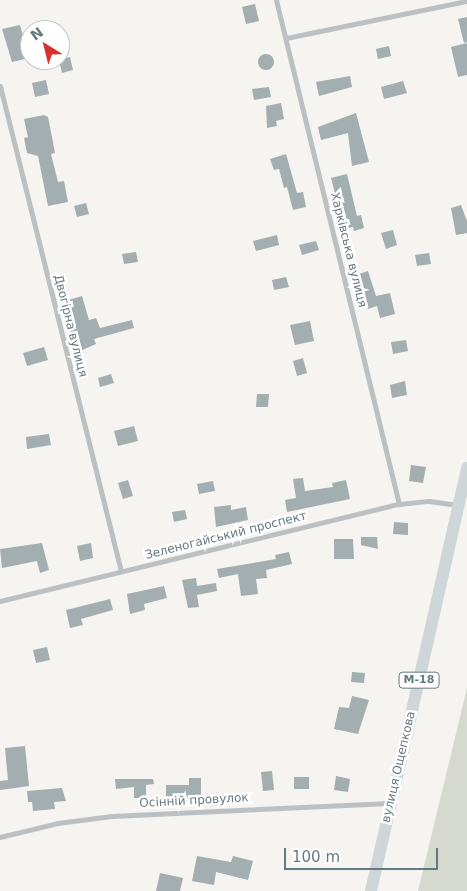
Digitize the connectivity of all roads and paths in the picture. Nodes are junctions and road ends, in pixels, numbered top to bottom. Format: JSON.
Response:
{"nodes":[{"id":1,"x":276,"y":0,"type":"edge"},
{"id":2,"x":467,"y":1,"type":"edge"},
{"id":3,"x":286,"y":38,"type":"junction"},
{"id":4,"x":0,"y":86,"type":"edge"},
{"id":5,"x":467,"y":468,"type":"edge"},
{"id":6,"x":399,"y":504,"type":"junction"},
{"id":7,"x":459,"y":505,"type":"junction"},
{"id":8,"x":121,"y":572,"type":"junction"},
{"id":9,"x":0,"y":601,"type":"edge"},
{"id":10,"x":391,"y":803,"type":"junction"},
{"id":11,"x":0,"y":837,"type":"edge"},
{"id":12,"x":371,"y":891,"type":"edge"}],
"edges":[{"from":1,"to":3,"type":"street","name":"Харківська вулиця"},
{"from":2,"to":3,"type":"street"},
{"from":3,"to":6,"type":"street","name":"Харківська вулиця"},
{"from":4,"to":8,"type":"street","name":"Двогірна вулиця"},
{"from":5,"to":7,"type":"highway","name":"вулиця Ощепкова","number":"М-18"},
{"from":6,"to":7,"type":"street","name":"Зеленогайський проспект"},
{"from":6,"to":8,"type":"street","name":"Зеленогайський проспект"},
{"from":7,"to":10,"type":"highway","name":"вулиця Ощепкова","number":"М-18"},
{"from":8,"to":9,"type":"street","name":"Зеленогайський проспект"},
{"from":10,"to":11,"type":"street","name":"Осінній провулок"},
{"from":10,"to":12,"type":"highway","name":"вулиця Ощепкова","number":"М-18"}]}
